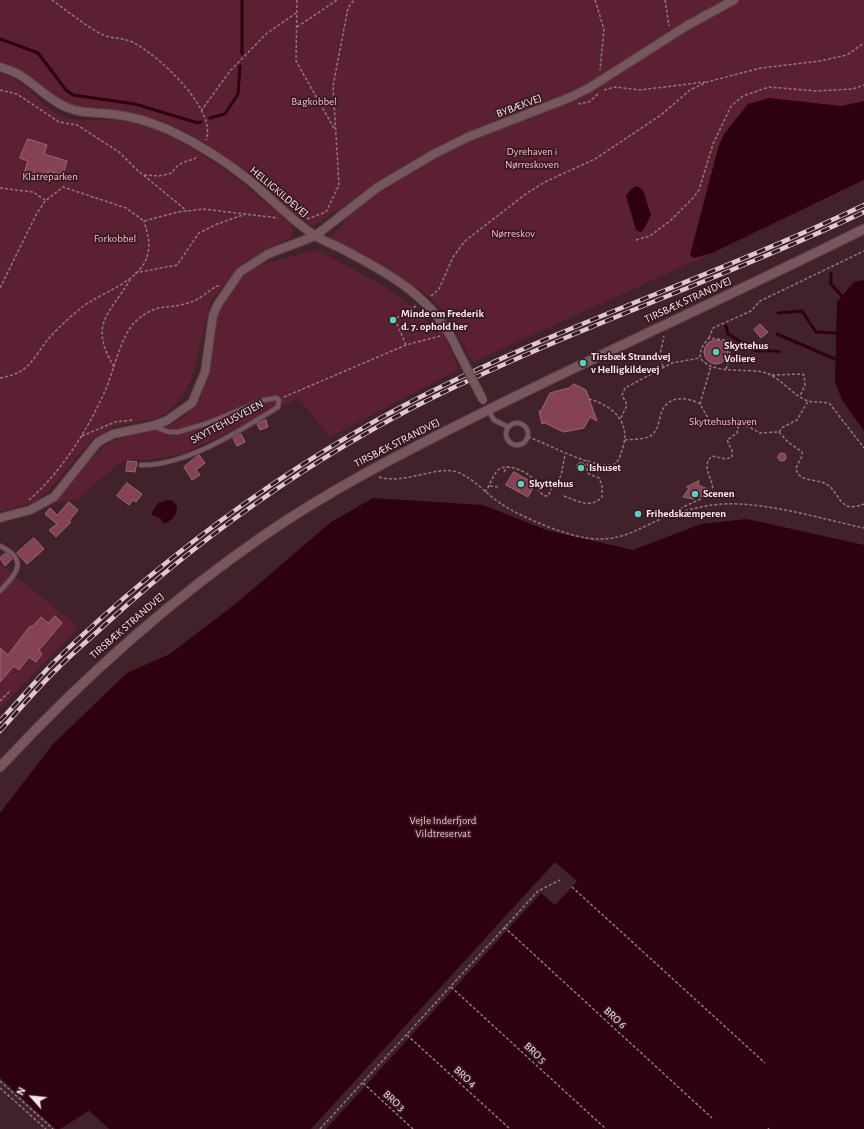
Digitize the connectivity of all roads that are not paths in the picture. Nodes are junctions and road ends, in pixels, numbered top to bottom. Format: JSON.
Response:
{"nodes":[{"id":1,"x":734,"y":0,"type":"edge"},
{"id":2,"x":0,"y":67,"type":"edge"},
{"id":3,"x":864,"y":229,"type":"edge"},
{"id":4,"x":315,"y":236,"type":"junction"},
{"id":5,"x":488,"y":410,"type":"junction"},
{"id":6,"x":152,"y":426,"type":"junction"},
{"id":7,"x":508,"y":427,"type":"junction"},
{"id":8,"x":141,"y":465,"type":"dead end"},
{"id":9,"x":0,"y":518,"type":"edge"},
{"id":10,"x":0,"y":546,"type":"edge"},
{"id":11,"x":0,"y":591,"type":"edge"},
{"id":12,"x":0,"y":767,"type":"edge"}],
"edges":[{"from":1,"to":4,"type":"street","name":"BYBÆKVEJ"},
{"from":2,"to":4,"type":"street","name":"HELLIGKILDEVEJ"},
{"from":3,"to":5,"type":"street","name":"TIRSBÆK STRANDVEJ"},
{"from":4,"to":5,"type":"street","name":"HELLIGKILDEVEJ","bridge":true},
{"from":4,"to":6,"type":"street","name":"SKYTTEHUSVEJEN"},
{"from":5,"to":7,"type":"lane"},
{"from":5,"to":12,"type":"street","name":"TIRSBÆK STRANDVEJ"},
{"from":6,"to":8,"type":"lane","name":"SKYTTEHUSVEJEN"},
{"from":6,"to":9,"type":"street","name":"SKYTTEHUSVEJEN"},
{"from":7,"to":7,"type":"lane"},
{"from":10,"to":11,"type":"lane"}]}
